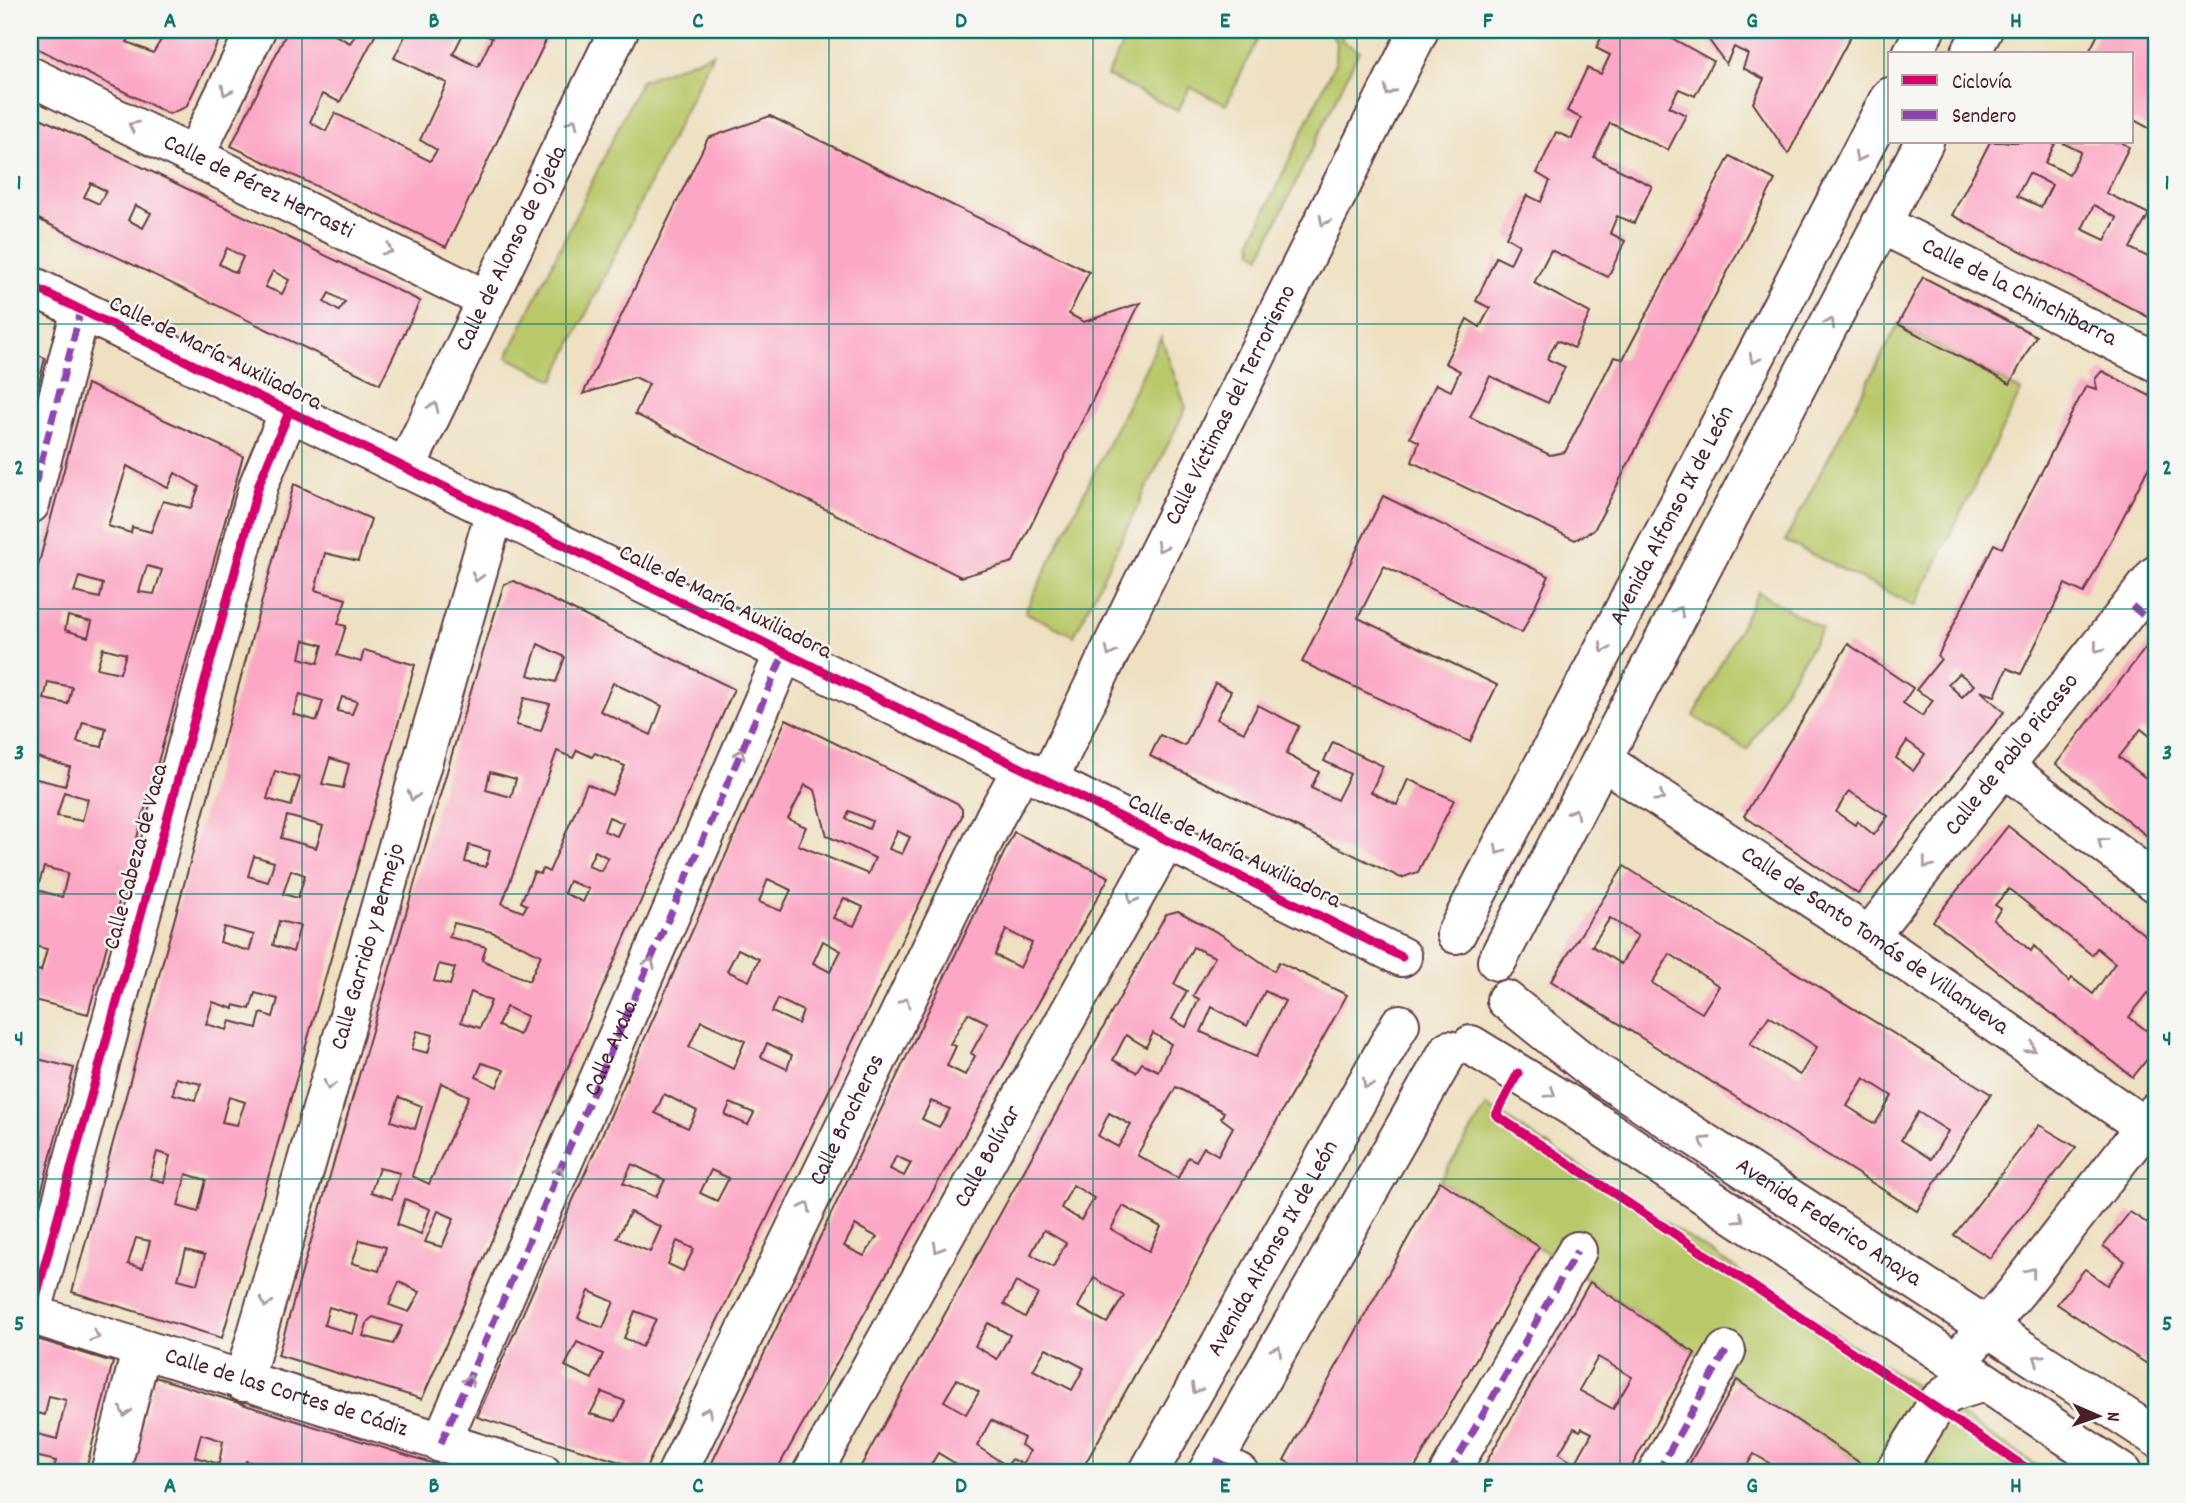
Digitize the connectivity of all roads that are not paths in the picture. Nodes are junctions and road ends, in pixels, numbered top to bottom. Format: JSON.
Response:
{"nodes":[{"id":1,"x":256,"y":30,"type":"edge"},
{"id":2,"x":619,"y":30,"type":"edge"},
{"id":3,"x":1419,"y":30,"type":"edge"},
{"id":4,"x":1925,"y":30,"type":"edge"},
{"id":5,"x":1983,"y":30,"type":"edge"},
{"id":6,"x":1913,"y":52,"type":"edge"},
{"id":7,"x":1971,"y":52,"type":"edge"},
{"id":8,"x":30,"y":76,"type":"edge"},
{"id":9,"x":1888,"y":101,"type":"edge"},
{"id":10,"x":1923,"y":144,"type":"edge"},
{"id":11,"x":194,"y":157,"type":"junction"},
{"id":12,"x":1881,"y":224,"type":"junction"},
{"id":13,"x":30,"y":285,"type":"edge"},
{"id":14,"x":487,"y":300,"type":"junction"},
{"id":15,"x":81,"y":310,"type":"junction"},
{"id":16,"x":2156,"y":362,"type":"edge"},
{"id":17,"x":289,"y":412,"type":"junction"},
{"id":18,"x":405,"y":468,"type":"junction"},
{"id":19,"x":30,"y":504,"type":"edge"},
{"id":20,"x":495,"y":511,"type":"junction"},
{"id":21,"x":2156,"y":575,"type":"edge"},
{"id":22,"x":2144,"y":616,"type":"edge"},
{"id":23,"x":784,"y":653,"type":"junction"},
{"id":24,"x":1602,"y":760,"type":"junction"},
{"id":25,"x":2004,"y":767,"type":"junction"},
{"id":26,"x":1035,"y":775,"type":"junction"},
{"id":27,"x":1166,"y":840,"type":"junction"},
{"id":28,"x":2156,"y":883,"type":"edge"},
{"id":29,"x":1456,"y":934,"type":"junction"},
{"id":30,"x":1869,"y":936,"type":"junction"},
{"id":31,"x":1402,"y":957,"type":"junction"},
{"id":32,"x":1497,"y":961,"type":"junction"},
{"id":33,"x":1506,"y":1000,"type":"junction"},
{"id":34,"x":1400,"y":1024,"type":"junction"},
{"id":35,"x":1460,"y":1047,"type":"junction"},
{"id":36,"x":2150,"y":1119,"type":"edge"},
{"id":37,"x":1577,"y":1251,"type":"dead end"},
{"id":38,"x":30,"y":1315,"type":"edge"},
{"id":39,"x":1987,"y":1325,"type":"junction"},
{"id":40,"x":141,"y":1351,"type":"junction"},
{"id":41,"x":1726,"y":1351,"type":"dead end"},
{"id":42,"x":1970,"y":1372,"type":"junction"},
{"id":43,"x":243,"y":1382,"type":"junction"},
{"id":44,"x":2156,"y":1437,"type":"edge"},
{"id":45,"x":441,"y":1443,"type":"junction"},
{"id":46,"x":503,"y":1468,"type":"edge"},
{"id":47,"x":1220,"y":1469,"type":"edge"},
{"id":48,"x":110,"y":1473,"type":"edge"},
{"id":49,"x":542,"y":1473,"type":"edge"},
{"id":50,"x":677,"y":1473,"type":"edge"},
{"id":51,"x":812,"y":1473,"type":"edge"},
{"id":52,"x":1148,"y":1473,"type":"edge"},
{"id":53,"x":1449,"y":1473,"type":"edge"},
{"id":54,"x":1657,"y":1473,"type":"edge"},
{"id":55,"x":1894,"y":1473,"type":"edge"},
{"id":56,"x":2122,"y":1473,"type":"edge"}],
"edges":[{"from":1,"to":11,"type":"street","one_way":true},
{"from":14,"to":2,"type":"street","name":"Calle de Alonso de Ojeda","one_way":true},
{"from":3,"to":26,"type":"street","name":"Calle Víctimas del Terrorismo","one_way":true},
{"from":4,"to":6,"type":"street"},
{"from":5,"to":7,"type":"street"},
{"from":11,"to":8,"type":"street","name":"Calle de Pérez Herrasti","one_way":true},
{"from":9,"to":29,"type":"street","name":"Avenida Alfonso IX de León","one_way":true},
{"from":10,"to":12,"type":"street","name":"Avenida Alfonso IX de León"},
{"from":11,"to":14,"type":"street","name":"Calle de Pérez Herrasti","one_way":true},
{"from":12,"to":16,"type":"street","name":"Calle de la Chinchibarra"},
{"from":24,"to":12,"type":"street","name":"Avenida Alfonso IX de León","one_way":true},
{"from":13,"to":15,"type":"street","name":"Calle de María Auxiliadora"},
{"from":18,"to":14,"type":"street","name":"Calle de Alonso de Ojeda","one_way":true},
{"from":15,"to":17,"type":"street","name":"Calle de María Auxiliadora"},
{"from":15,"to":19,"type":"street"},
{"from":17,"to":18,"type":"street","name":"Calle de María Auxiliadora"},
{"from":17,"to":38,"type":"street","name":"Calle Cabeza de Vaca"},
{"from":18,"to":20,"type":"street","name":"Calle de María Auxiliadora"},
{"from":20,"to":23,"type":"street","name":"Calle de María Auxiliadora"},
{"from":20,"to":43,"type":"street","name":"Calle Garrido y Bermejo","one_way":true},
{"from":21,"to":22,"type":"street","name":"Calle de Pablo Picasso"},
{"from":22,"to":25,"type":"street","name":"Calle de Pablo Picasso","one_way":true},
{"from":23,"to":26,"type":"street","name":"Calle de María Auxiliadora"},
{"from":45,"to":23,"type":"street","name":"Calle Ayala","one_way":true},
{"from":24,"to":30,"type":"street","name":"Calle de Santo Tomás de Villanueva","one_way":true},
{"from":32,"to":24,"type":"street","name":"Avenida Alfonso IX de León","one_way":true},
{"from":28,"to":25,"type":"street","one_way":true},
{"from":25,"to":30,"type":"street","name":"Calle de Pablo Picasso","one_way":true},
{"from":26,"to":27,"type":"street","name":"Calle de María Auxiliadora"},
{"from":50,"to":26,"type":"street","name":"Calle Brocheros","one_way":true},
{"from":27,"to":31,"type":"street","name":"Calle de María Auxiliadora"},
{"from":27,"to":51,"type":"street","name":"Calle Bolívar","one_way":true},
{"from":29,"to":31,"type":"street"},
{"from":29,"to":32,"type":"street"},
{"from":30,"to":36,"type":"street","name":"Calle de Santo Tomás de Villanueva","one_way":true},
{"from":31,"to":34,"type":"street"},
{"from":32,"to":33,"type":"street"},
{"from":33,"to":35,"type":"street"},
{"from":39,"to":33,"type":"street","name":"Avenida Federico Anaya","one_way":true},
{"from":34,"to":35,"type":"street"},
{"from":34,"to":52,"type":"street","name":"Avenida Alfonso IX de León","one_way":true},
{"from":35,"to":42,"type":"street","name":"Avenida Federico Anaya","one_way":true},
{"from":47,"to":35,"type":"street","name":"Avenida Alfonso IX de León","one_way":true},
{"from":39,"to":36,"type":"street","one_way":true},
{"from":37,"to":53,"type":"street"},
{"from":38,"to":40,"type":"street","name":"Calle de las Cortes de Cádiz","one_way":true},
{"from":39,"to":42,"type":"street"},
{"from":44,"to":39,"type":"street","name":"Avenida Federico Anaya","one_way":true},
{"from":40,"to":43,"type":"street","name":"Calle de las Cortes de Cádiz"},
{"from":40,"to":48,"type":"street","one_way":true},
{"from":41,"to":54,"type":"street"},
{"from":42,"to":55,"type":"street"},
{"from":42,"to":56,"type":"street","name":"Avenida Federico Anaya"},
{"from":43,"to":45,"type":"street","name":"Calle de las Cortes de Cádiz"},
{"from":45,"to":46,"type":"street","name":"Calle de las Cortes de Cádiz"},
{"from":46,"to":49,"type":"street","name":"Calle de las Cortes de Cádiz"}]}
